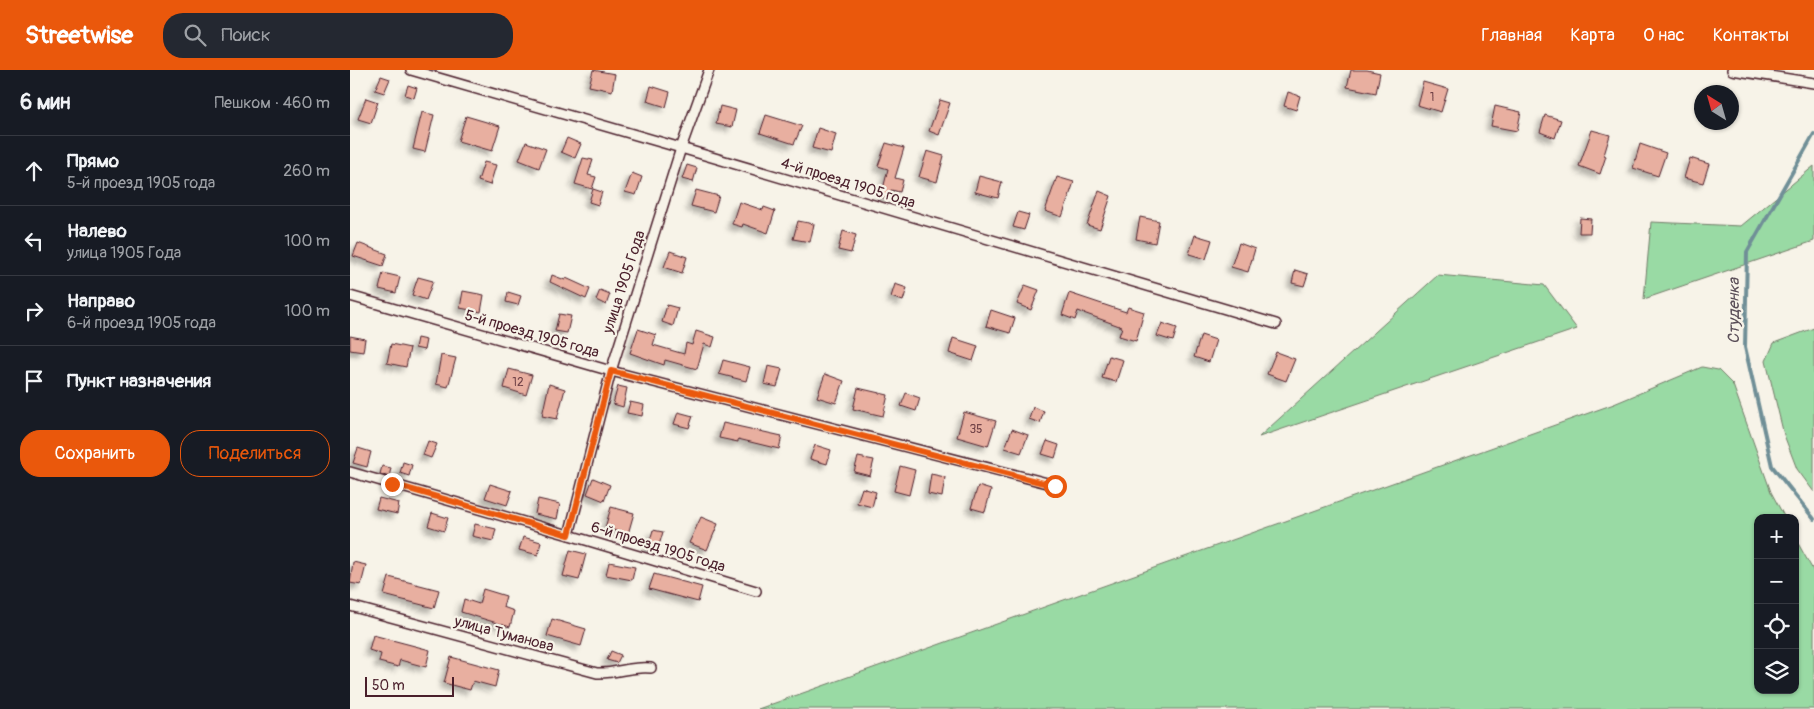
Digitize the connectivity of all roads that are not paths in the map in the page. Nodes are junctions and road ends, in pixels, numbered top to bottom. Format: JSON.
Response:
{"nodes":[{"id":1,"x":411,"y":70,"type":"edge"},
{"id":2,"x":709,"y":70,"type":"edge"},
{"id":3,"x":1732,"y":70,"type":"edge"},
{"id":4,"x":1814,"y":83,"type":"edge"},
{"id":5,"x":682,"y":148,"type":"junction"},
{"id":6,"x":350,"y":296,"type":"edge"},
{"id":7,"x":1276,"y":324,"type":"dead end"},
{"id":8,"x":611,"y":371,"type":"junction"},
{"id":9,"x":350,"y":472,"type":"edge"},
{"id":10,"x":1055,"y":486,"type":"dead end"},
{"id":11,"x":569,"y":535,"type":"junction"},
{"id":12,"x":756,"y":591,"type":"dead end"},
{"id":13,"x":350,"y":606,"type":"edge"},
{"id":14,"x":651,"y":668,"type":"dead end"}],
"edges":[{"from":1,"to":5,"type":"street","name":"4-й проезд 1905 года"},
{"from":2,"to":5,"type":"street","name":"улица 1905 Года"},
{"from":3,"to":4,"type":"street"},
{"from":5,"to":7,"type":"street","name":"4-й проезд 1905 года"},
{"from":5,"to":8,"type":"street","name":"улица 1905 Года"},
{"from":6,"to":8,"type":"street","name":"5-й проезд 1905 года"},
{"from":8,"to":10,"type":"street","name":"5-й проезд 1905 года"},
{"from":8,"to":11,"type":"street","name":"улица 1905 Года"},
{"from":9,"to":11,"type":"street","name":"6-й проезд 1905 года"},
{"from":11,"to":12,"type":"street","name":"6-й проезд 1905 года"},
{"from":13,"to":14,"type":"street","name":"улица Туманова"}]}
